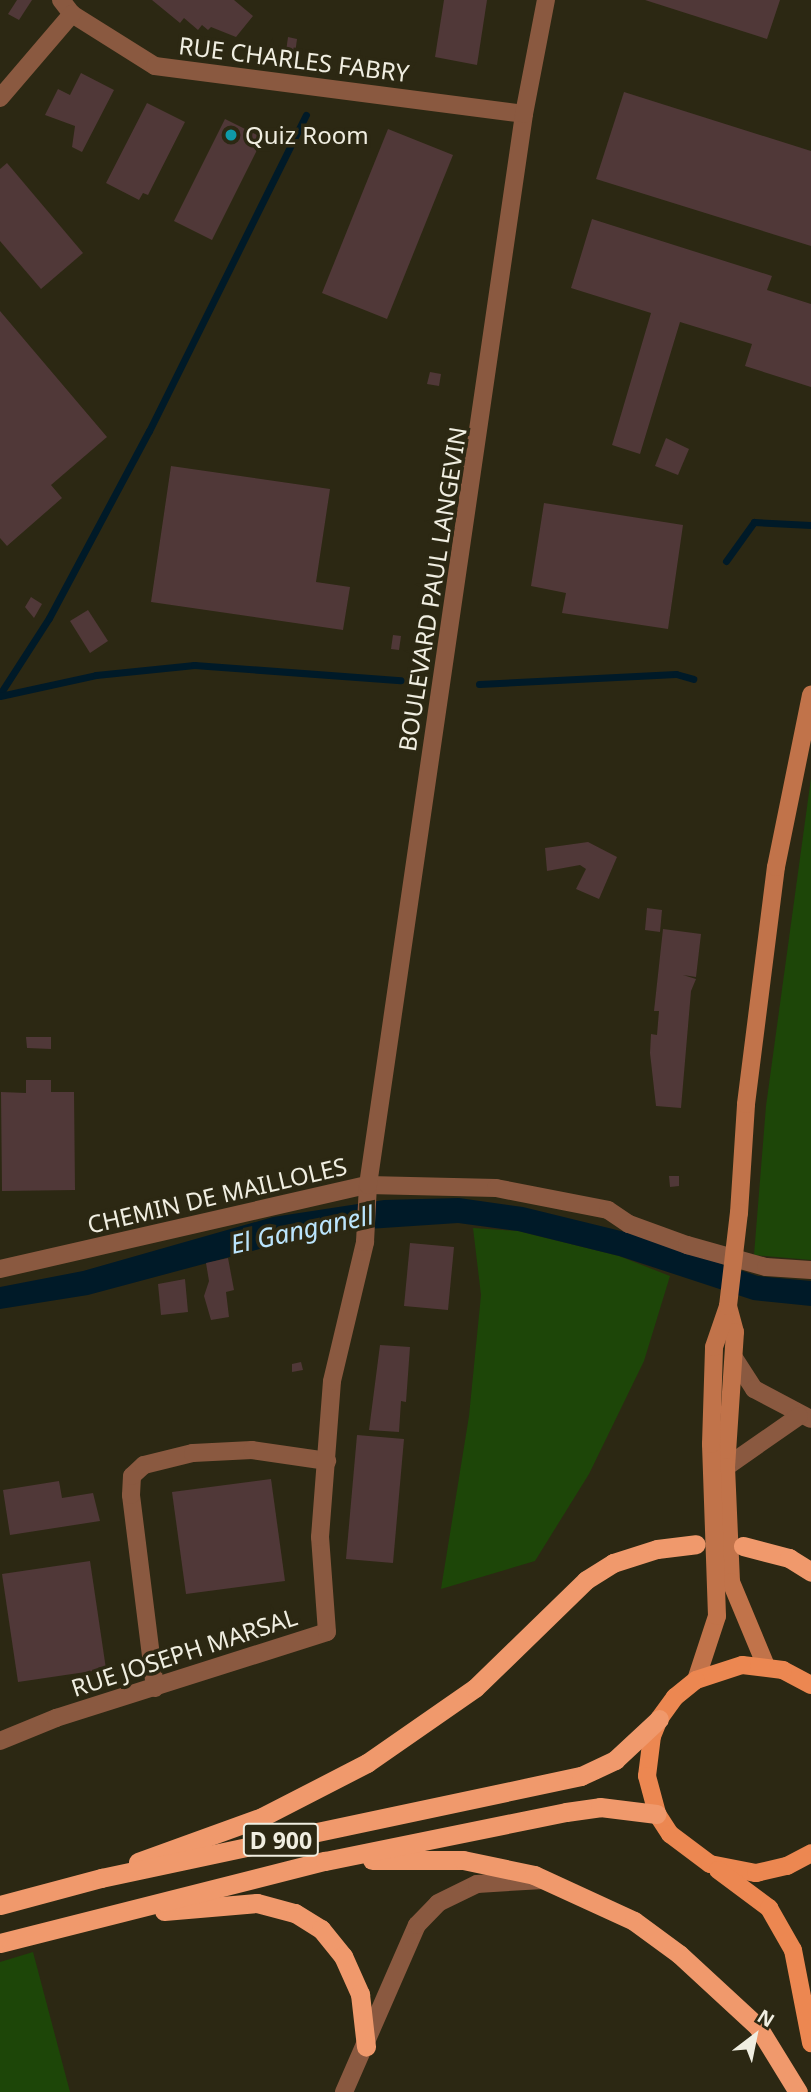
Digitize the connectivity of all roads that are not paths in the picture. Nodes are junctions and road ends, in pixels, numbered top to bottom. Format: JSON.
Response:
{"nodes":[{"id":1,"x":546,"y":0,"type":"edge"},
{"id":2,"x":66,"y":7,"type":"edge"},
{"id":3,"x":0,"y":97,"type":"edge"},
{"id":4,"x":524,"y":114,"type":"junction"},
{"id":5,"x":811,"y":695,"type":"edge"},
{"id":6,"x":368,"y":1191,"type":"junction"},
{"id":7,"x":365,"y":1242,"type":"joint"},
{"id":8,"x":0,"y":1269,"type":"edge"},
{"id":9,"x":811,"y":1270,"type":"edge"},
{"id":10,"x":728,"y":1306,"type":"junction"},
{"id":11,"x":734,"y":1358,"type":"junction"},
{"id":12,"x":805,"y":1417,"type":"edge"},
{"id":13,"x":327,"y":1461,"type":"junction"},
{"id":14,"x":726,"y":1466,"type":"junction"},
{"id":15,"x":696,"y":1544,"type":"dead end"},
{"id":16,"x":743,"y":1546,"type":"dead end"},
{"id":17,"x":811,"y":1572,"type":"edge"},
{"id":18,"x":724,"y":1581,"type":"junction"},
{"id":19,"x":766,"y":1666,"type":"junction"},
{"id":20,"x":696,"y":1680,"type":"junction"},
{"id":21,"x":811,"y":1685,"type":"edge"},
{"id":22,"x":155,"y":1688,"type":"junction"},
{"id":23,"x":659,"y":1718,"type":"junction"},
{"id":24,"x":0,"y":1741,"type":"edge"},
{"id":25,"x":657,"y":1814,"type":"junction"},
{"id":26,"x":811,"y":1853,"type":"edge"},
{"id":27,"x":325,"y":1861,"type":"junction"},
{"id":28,"x":710,"y":1864,"type":"junction"},
{"id":29,"x":101,"y":1878,"type":"junction"},
{"id":30,"x":547,"y":1879,"type":"junction"},
{"id":31,"x":0,"y":1905,"type":"edge"},
{"id":32,"x":49,"y":1931,"type":"junction"},
{"id":33,"x":0,"y":1943,"type":"edge"},
{"id":34,"x":811,"y":2043,"type":"edge"},
{"id":35,"x":366,"y":2047,"type":"junction"},
{"id":36,"x":344,"y":2092,"type":"edge"},
{"id":37,"x":797,"y":2092,"type":"edge"}],
"edges":[{"from":1,"to":4,"type":"street","name":"BOULEVARD PAUL LANGEVIN"},
{"from":2,"to":3,"type":"street"},
{"from":2,"to":4,"type":"street","name":"RUE CHARLES FABRY"},
{"from":4,"to":6,"type":"street","name":"BOULEVARD PAUL LANGEVIN"},
{"from":5,"to":10,"type":"main road","bridge":true},
{"from":6,"to":7,"type":"street","name":"BOULEVARD PAUL LANGEVIN"},
{"from":6,"to":8,"type":"street","name":"CHEMIN DE MAILLOLES"},
{"from":6,"to":9,"type":"street","name":"CHEMIN DE MAILLOLES"},
{"from":7,"to":13,"type":"street","name":"RUE JOSEPH MARSAL"},
{"from":10,"to":11,"type":"main road"},
{"from":10,"to":18,"type":"main road"},
{"from":11,"to":12,"type":"street"},
{"from":11,"to":14,"type":"main road"},
{"from":12,"to":14,"type":"street"},
{"from":13,"to":22,"type":"street","name":"RUE JOSEPH MARSAL"},
{"from":13,"to":22,"type":"street"},
{"from":14,"to":18,"type":"main road"},
{"from":15,"to":29,"type":"highway"},
{"from":16,"to":17,"type":"highway"},
{"from":18,"to":19,"type":"main road"},
{"from":18,"to":20,"type":"main road"},
{"from":19,"to":20,"type":"main road"},
{"from":19,"to":21,"type":"main road"},
{"from":20,"to":23,"type":"main road"},
{"from":22,"to":24,"type":"street","name":"RUE JOSEPH MARSAL"},
{"from":23,"to":25,"type":"main road"},
{"from":23,"to":29,"type":"highway","number":"D 900"},
{"from":25,"to":27,"type":"highway","number":"D 900"},
{"from":25,"to":28,"type":"main road"},
{"from":26,"to":28,"type":"main road"},
{"from":27,"to":30,"type":"highway"},
{"from":27,"to":32,"type":"highway","number":"D 900"},
{"from":28,"to":34,"type":"main road"},
{"from":29,"to":31,"type":"highway","number":"D 900"},
{"from":30,"to":35,"type":"street"},
{"from":30,"to":37,"type":"highway"},
{"from":32,"to":33,"type":"highway","number":"D 900"},
{"from":32,"to":35,"type":"highway"},
{"from":35,"to":36,"type":"street"}]}
